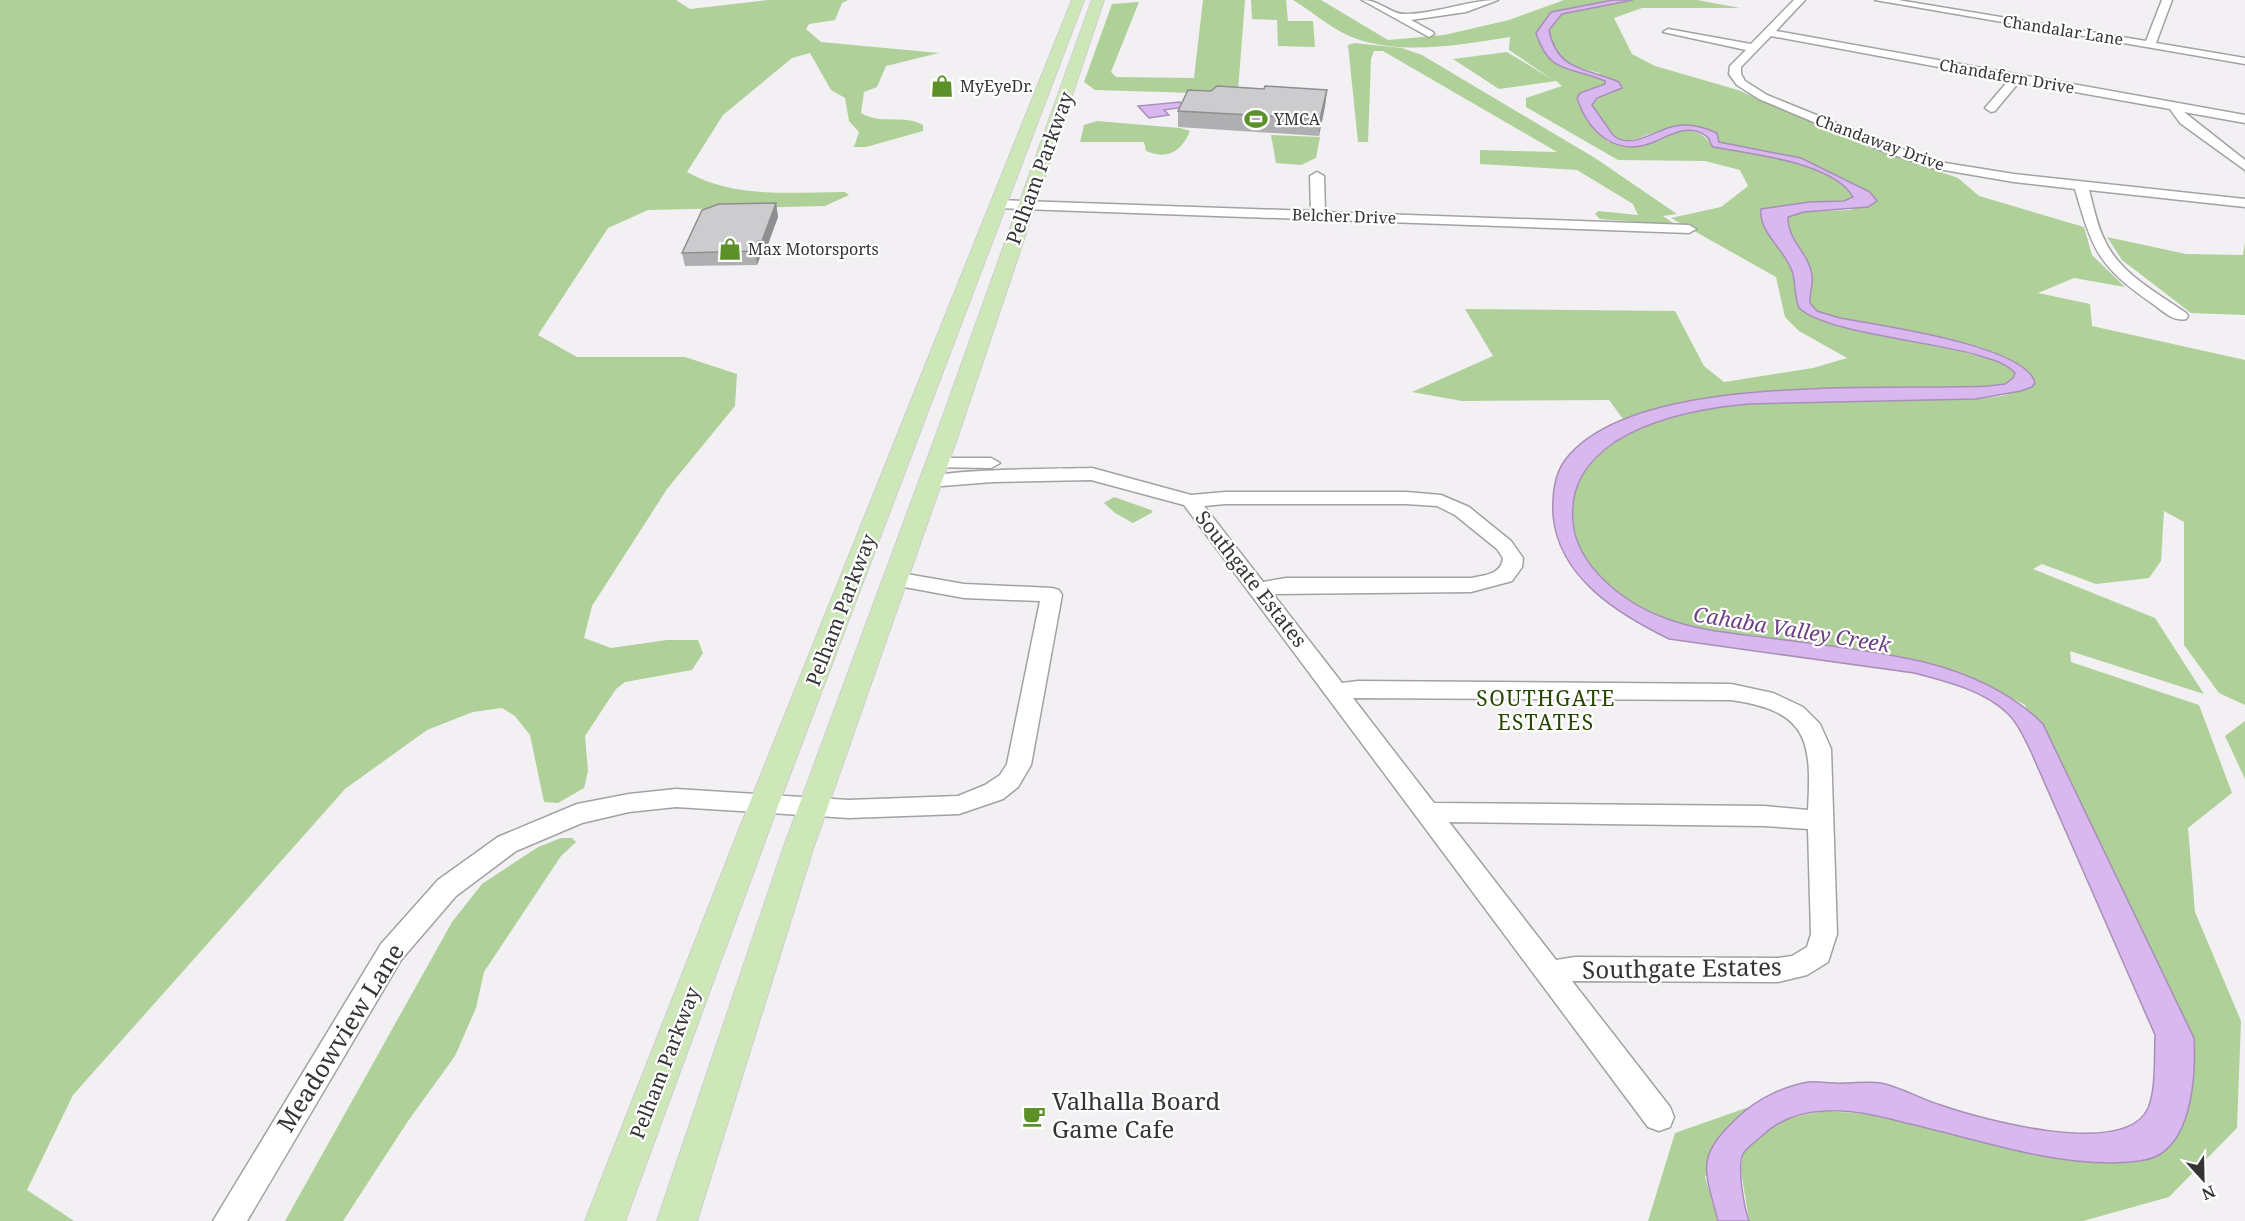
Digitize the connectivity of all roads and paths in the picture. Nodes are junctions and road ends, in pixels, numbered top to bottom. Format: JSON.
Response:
{"nodes":[{"id":1,"x":1078,"y":0,"type":"edge"},
{"id":2,"x":1098,"y":0,"type":"edge"},
{"id":3,"x":1367,"y":0,"type":"edge"},
{"id":4,"x":1493,"y":0,"type":"edge"},
{"id":5,"x":1800,"y":0,"type":"edge"},
{"id":6,"x":1880,"y":0,"type":"edge"},
{"id":7,"x":2167,"y":0,"type":"edge"},
{"id":8,"x":1979,"y":5,"type":"dead end"},
{"id":9,"x":1973,"y":15,"type":"junction"},
{"id":10,"x":1401,"y":18,"type":"junction"},
{"id":11,"x":1668,"y":32,"type":"dead end"},
{"id":12,"x":1769,"y":33,"type":"junction"},
{"id":13,"x":1429,"y":34,"type":"dead end"},
{"id":14,"x":2150,"y":45,"type":"junction"},
{"id":15,"x":1753,"y":48,"type":"junction"},
{"id":16,"x":2245,"y":61,"type":"edge"},
{"id":17,"x":2017,"y":77,"type":"junction"},
{"id":18,"x":1066,"y":93,"type":"junction"},
{"id":19,"x":1041,"y":95,"type":"junction"},
{"id":20,"x":2174,"y":106,"type":"junction"},
{"id":21,"x":1991,"y":108,"type":"dead end"},
{"id":22,"x":2245,"y":119,"type":"edge"},
{"id":23,"x":2245,"y":166,"type":"edge"},
{"id":24,"x":1317,"y":176,"type":"dead end"},
{"id":25,"x":1008,"y":177,"type":"junction"},
{"id":26,"x":1036,"y":179,"type":"junction"},
{"id":27,"x":2081,"y":186,"type":"junction"},
{"id":28,"x":2245,"y":203,"type":"edge"},
{"id":29,"x":998,"y":204,"type":"junction"},
{"id":30,"x":1027,"y":205,"type":"junction"},
{"id":31,"x":1318,"y":215,"type":"junction"},
{"id":32,"x":1689,"y":229,"type":"dead end"},
{"id":33,"x":982,"y":244,"type":"junction"},
{"id":34,"x":1012,"y":246,"type":"junction"},
{"id":35,"x":966,"y":285,"type":"junction"},
{"id":36,"x":998,"y":287,"type":"junction"},
{"id":37,"x":2180,"y":316,"type":"dead end"},
{"id":38,"x":933,"y":472,"type":"junction"},
{"id":39,"x":892,"y":480,"type":"junction"},
{"id":40,"x":1191,"y":501,"type":"junction"},
{"id":41,"x":895,"y":579,"type":"junction"},
{"id":42,"x":1259,"y":589,"type":"junction"},
{"id":43,"x":1338,"y":692,"type":"junction"},
{"id":44,"x":765,"y":804,"type":"junction"},
{"id":45,"x":814,"y":807,"type":"junction"},
{"id":46,"x":1428,"y":812,"type":"junction"},
{"id":47,"x":1820,"y":820,"type":"junction"},
{"id":48,"x":1550,"y":974,"type":"junction"},
{"id":49,"x":1659,"y":1118,"type":"dead end"},
{"id":50,"x":229,"y":1221,"type":"edge"},
{"id":51,"x":605,"y":1221,"type":"edge"},
{"id":52,"x":677,"y":1221,"type":"edge"}],
"edges":[{"from":1,"to":19,"type":"main road","name":"Pelham Parkway"},
{"from":2,"to":18,"type":"main road","name":"Pelham Parkway"},
{"from":3,"to":10,"type":"street"},
{"from":4,"to":10,"type":"street"},
{"from":5,"to":12,"type":"street","name":"Chandaway Drive"},
{"from":6,"to":9,"type":"street","name":"Chandalar Lane"},
{"from":7,"to":14,"type":"street"},
{"from":8,"to":9,"type":"street"},
{"from":9,"to":14,"type":"street","name":"Chandalar Lane"},
{"from":10,"to":13,"type":"street"},
{"from":11,"to":15,"type":"street"},
{"from":12,"to":15,"type":"street","name":"Chandaway Drive"},
{"from":12,"to":17,"type":"street","name":"Chandafern Drive"},
{"from":14,"to":16,"type":"street","name":"Chandalar Lane"},
{"from":15,"to":27,"type":"street","name":"Chandaway Drive"},
{"from":17,"to":20,"type":"street","name":"Chandafern Drive"},
{"from":17,"to":21,"type":"street"},
{"from":18,"to":19,"type":"main road"},
{"from":18,"to":26,"type":"main road","name":"Pelham Parkway"},
{"from":19,"to":25,"type":"main road","name":"Pelham Parkway"},
{"from":20,"to":22,"type":"street","name":"Chandafern Drive"},
{"from":20,"to":23,"type":"street"},
{"from":24,"to":31,"type":"street"},
{"from":25,"to":26,"type":"main road"},
{"from":25,"to":29,"type":"main road","name":"Pelham Parkway"},
{"from":26,"to":30,"type":"main road","name":"Pelham Parkway"},
{"from":27,"to":28,"type":"street","name":"Chandaway Drive"},
{"from":27,"to":37,"type":"street"},
{"from":29,"to":30,"type":"street","name":"Belcher Drive"},
{"from":29,"to":33,"type":"main road","name":"Pelham Parkway"},
{"from":30,"to":31,"type":"street","name":"Belcher Drive"},
{"from":30,"to":34,"type":"main road","name":"Pelham Parkway"},
{"from":31,"to":32,"type":"street","name":"Belcher Drive"},
{"from":33,"to":34,"type":"main road"},
{"from":33,"to":35,"type":"main road","name":"Pelham Parkway"},
{"from":34,"to":36,"type":"main road","name":"Pelham Parkway"},
{"from":35,"to":36,"type":"main road"},
{"from":35,"to":39,"type":"main road","name":"Pelham Parkway"},
{"from":36,"to":38,"type":"main road","name":"Pelham Parkway"},
{"from":38,"to":39,"type":"main road"},
{"from":38,"to":40,"type":"street","name":"Southgate Estates"},
{"from":38,"to":41,"type":"main road","name":"Pelham Parkway"},
{"from":39,"to":44,"type":"main road","name":"Pelham Parkway"},
{"from":40,"to":42,"type":"street","name":"Southgate Estates"},
{"from":40,"to":42,"type":"street"},
{"from":41,"to":45,"type":"main road","name":"Pelham Parkway"},
{"from":41,"to":45,"type":"street","name":"Meadowview Lane"},
{"from":42,"to":43,"type":"street","name":"Southgate Estates"},
{"from":43,"to":46,"type":"street","name":"Southgate Estates"},
{"from":43,"to":47,"type":"street","name":"Southgate Estates"},
{"from":44,"to":45,"type":"street","name":"Meadowview Lane"},
{"from":44,"to":50,"type":"street","name":"Meadowview Lane"},
{"from":44,"to":51,"type":"main road","name":"Pelham Parkway"},
{"from":45,"to":52,"type":"main road","name":"Pelham Parkway"},
{"from":46,"to":47,"type":"street"},
{"from":46,"to":48,"type":"street","name":"Southgate Estates"},
{"from":47,"to":48,"type":"street","name":"Southgate Estates"},
{"from":48,"to":49,"type":"street","name":"Southgate Estates"}]}
